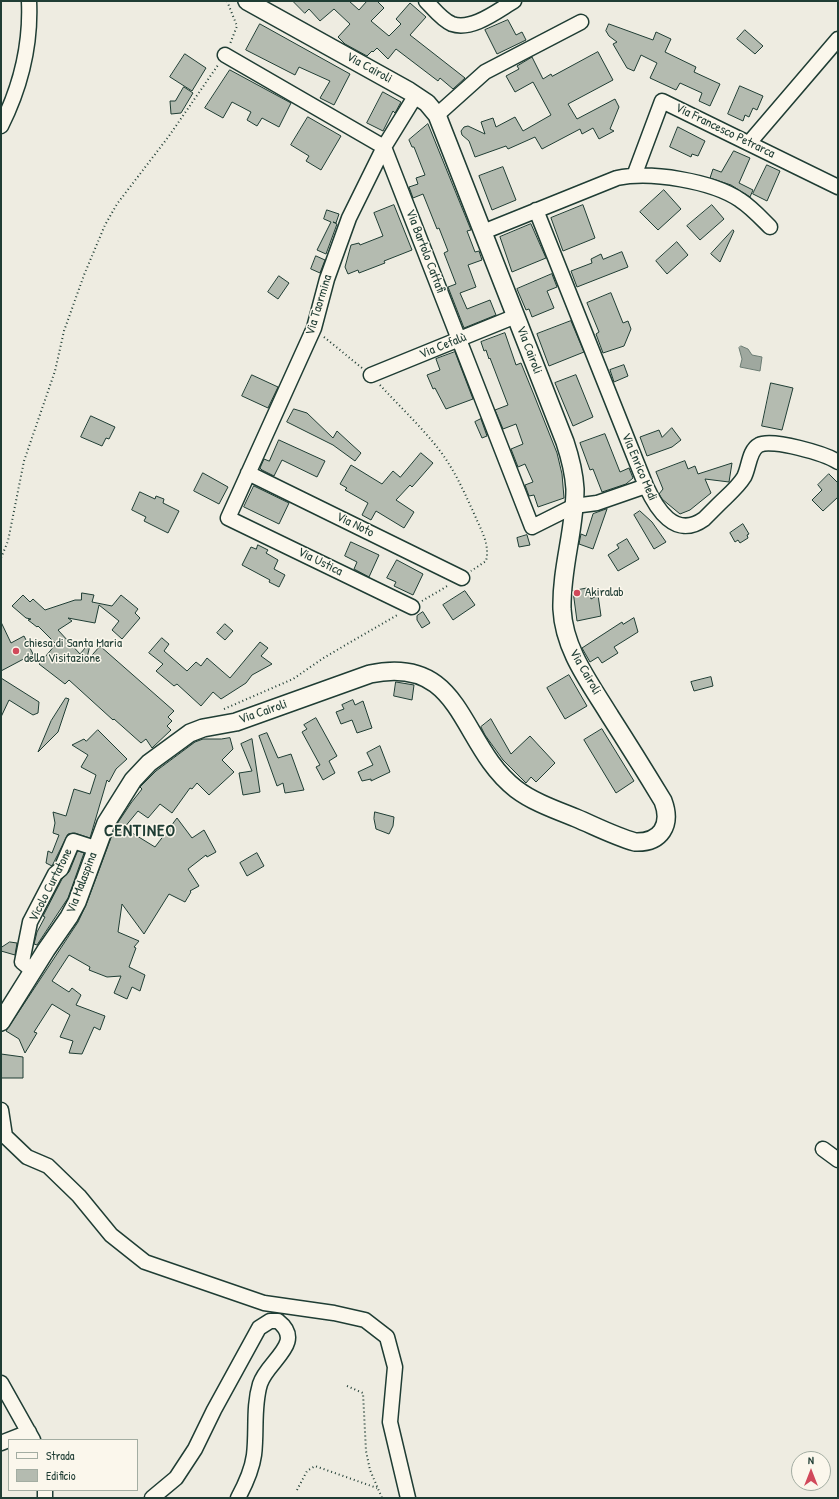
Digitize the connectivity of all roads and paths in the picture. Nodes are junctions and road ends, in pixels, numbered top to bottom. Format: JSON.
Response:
{"nodes":[{"id":1,"x":30,"y":1,"type":"edge"},
{"id":2,"x":227,"y":1,"type":"edge"},
{"id":3,"x":247,"y":1,"type":"edge"},
{"id":4,"x":426,"y":1,"type":"edge"},
{"id":5,"x":514,"y":1,"type":"edge"},
{"id":6,"x":581,"y":22,"type":"dead end"},
{"id":7,"x":838,"y":39,"type":"edge"},
{"id":8,"x":225,"y":55,"type":"junction"},
{"id":9,"x":416,"y":95,"type":"junction"},
{"id":10,"x":437,"y":115,"type":"junction"},
{"id":11,"x":1,"y":126,"type":"edge"},
{"id":12,"x":749,"y":143,"type":"junction"},
{"id":13,"x":384,"y":148,"type":"junction"},
{"id":14,"x":634,"y":176,"type":"junction"},
{"id":15,"x":838,"y":187,"type":"edge"},
{"id":16,"x":536,"y":210,"type":"junction"},
{"id":17,"x":770,"y":227,"type":"dead end"},
{"id":18,"x":483,"y":232,"type":"junction"},
{"id":19,"x":516,"y":316,"type":"junction"},
{"id":20,"x":459,"y":339,"type":"junction"},
{"id":21,"x":371,"y":375,"type":"dead end"},
{"id":22,"x":838,"y":462,"type":"edge"},
{"id":23,"x":248,"y":473,"type":"junction"},
{"id":24,"x":646,"y":486,"type":"junction"},
{"id":25,"x":574,"y":506,"type":"junction"},
{"id":26,"x":228,"y":518,"type":"joint"},
{"id":27,"x":1,"y":558,"type":"edge"},
{"id":28,"x":462,"y":578,"type":"dead end"},
{"id":29,"x":412,"y":607,"type":"dead end"},
{"id":30,"x":149,"y":763,"type":"joint"},
{"id":31,"x":95,"y":848,"type":"junction"},
{"id":32,"x":33,"y":971,"type":"junction"},
{"id":33,"x":1,"y":1022,"type":"edge"},
{"id":34,"x":1,"y":1110,"type":"edge"},
{"id":35,"x":823,"y":1148,"type":"dead end"},
{"id":36,"x":838,"y":1160,"type":"edge"},
{"id":37,"x":1,"y":1383,"type":"edge"},
{"id":38,"x":347,"y":1386,"type":"dead end"},
{"id":39,"x":31,"y":1436,"type":"edge"},
{"id":40,"x":18,"y":1439,"type":"edge"},
{"id":41,"x":377,"y":1488,"type":"junction"},
{"id":42,"x":297,"y":1490,"type":"dead end"},
{"id":43,"x":152,"y":1498,"type":"edge"},
{"id":44,"x":238,"y":1498,"type":"edge"},
{"id":45,"x":382,"y":1498,"type":"edge"},
{"id":46,"x":408,"y":1498,"type":"edge"}],
"edges":[{"from":1,"to":11,"type":"street"},
{"from":2,"to":8,"type":"path"},
{"from":3,"to":9,"type":"street","name":"Via Cairoli"},
{"from":4,"to":5,"type":"street"},
{"from":6,"to":10,"type":"street"},
{"from":7,"to":12,"type":"street"},
{"from":8,"to":13,"type":"street"},
{"from":8,"to":27,"type":"path"},
{"from":9,"to":10,"type":"street","name":"Via Cairoli"},
{"from":9,"to":13,"type":"street","name":"Via Taormina"},
{"from":10,"to":18,"type":"street","name":"Via Cairoli"},
{"from":12,"to":14,"type":"street","name":"Via Francesco Petrarca"},
{"from":12,"to":15,"type":"street","name":"Via Francesco Petrarca"},
{"from":13,"to":20,"type":"street","name":"Via Bartolo Cattafi"},
{"from":13,"to":23,"type":"street","name":"Via Taormina"},
{"from":14,"to":16,"type":"street"},
{"from":14,"to":17,"type":"street"},
{"from":16,"to":18,"type":"street"},
{"from":16,"to":24,"type":"street","name":"Via Enrico Medi"},
{"from":18,"to":19,"type":"street","name":"Via Cairoli"},
{"from":19,"to":20,"type":"street","name":"Via Cefalù"},
{"from":19,"to":25,"type":"street","name":"Via Cairoli"},
{"from":20,"to":21,"type":"street","name":"Via Cefalù"},
{"from":20,"to":25,"type":"street","name":"Via Bartolo Cattafi"},
{"from":22,"to":24,"type":"street","name":"Via Enrico Medi"},
{"from":23,"to":26,"type":"street","name":"Via Taormina"},
{"from":23,"to":28,"type":"street","name":"Via Noto"},
{"from":24,"to":25,"type":"street"},
{"from":25,"to":30,"type":"street","name":"Via Cairoli"},
{"from":26,"to":29,"type":"street","name":"Via Ustica"},
{"from":30,"to":31,"type":"street","name":"Via Malaspina"},
{"from":31,"to":32,"type":"street","name":"Via Malaspina"},
{"from":31,"to":32,"type":"street","name":"Vicolo Curtatone"},
{"from":32,"to":33,"type":"street","name":"Via Malaspina"},
{"from":34,"to":46,"type":"street"},
{"from":35,"to":36,"type":"street"},
{"from":37,"to":39,"type":"street"},
{"from":38,"to":41,"type":"path"},
{"from":39,"to":40,"type":"street"},
{"from":41,"to":42,"type":"path"},
{"from":41,"to":45,"type":"path"},
{"from":43,"to":44,"type":"street"}]}
